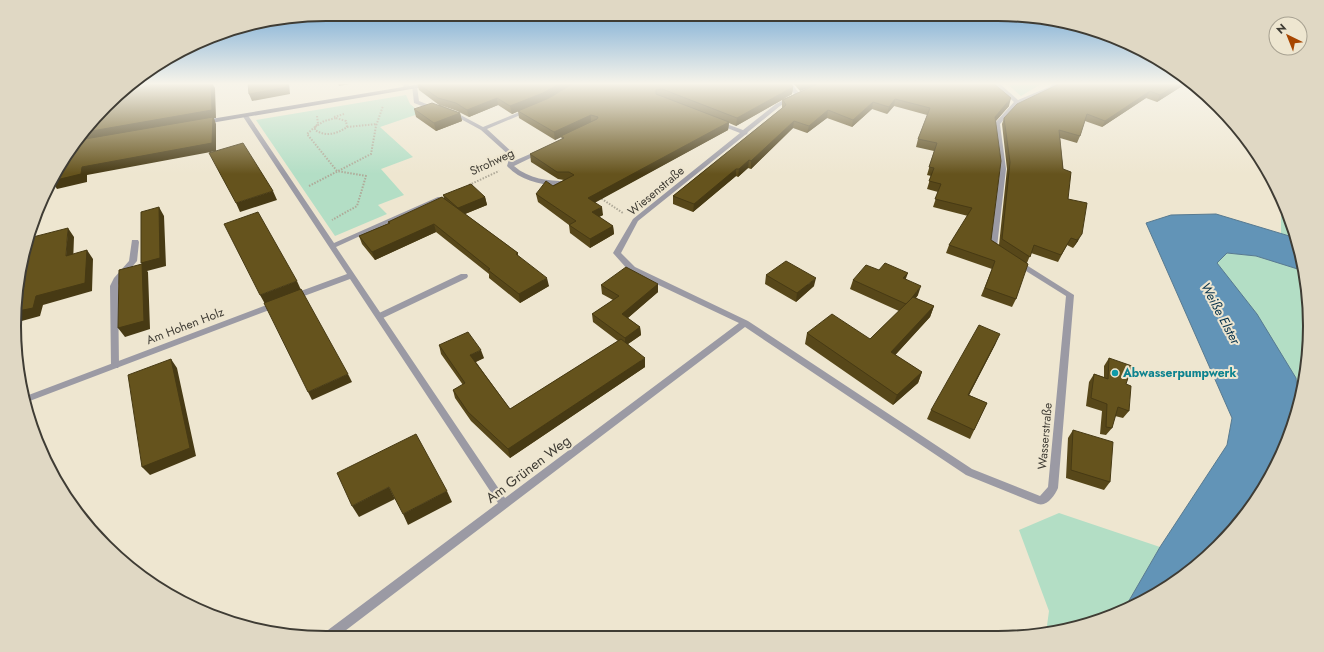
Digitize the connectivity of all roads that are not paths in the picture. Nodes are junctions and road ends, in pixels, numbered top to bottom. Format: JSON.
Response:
{"nodes":[{"id":1,"x":254,"y":113,"type":"edge"},
{"id":2,"x":451,"y":113,"type":"edge"},
{"id":3,"x":522,"y":113,"type":"edge"},
{"id":4,"x":768,"y":113,"type":"edge"},
{"id":5,"x":1007,"y":113,"type":"edge"},
{"id":6,"x":245,"y":115,"type":"junction"},
{"id":7,"x":713,"y":120,"type":"edge"},
{"id":8,"x":198,"y":124,"type":"edge"},
{"id":9,"x":483,"y":129,"type":"junction"},
{"id":10,"x":745,"y":133,"type":"junction"},
{"id":11,"x":545,"y":149,"type":"edge"},
{"id":12,"x":510,"y":166,"type":"junction"},
{"id":13,"x":570,"y":183,"type":"edge"},
{"id":14,"x":440,"y":198,"type":"edge"},
{"id":15,"x":135,"y":242,"type":"dead end"},
{"id":16,"x":332,"y":246,"type":"junction"},
{"id":17,"x":352,"y":275,"type":"junction"},
{"id":18,"x":464,"y":276,"type":"dead end"},
{"id":19,"x":380,"y":316,"type":"junction"},
{"id":20,"x":744,"y":323,"type":"junction"},
{"id":21,"x":115,"y":366,"type":"junction"},
{"id":22,"x":30,"y":398,"type":"edge"},
{"id":23,"x":504,"y":504,"type":"junction"},
{"id":24,"x":336,"y":631,"type":"edge"}],
"edges":[{"from":1,"to":6,"type":"main road"},
{"from":2,"to":9,"type":"street"},
{"from":3,"to":9,"type":"street"},
{"from":4,"to":10,"type":"street","name":"Wiesenstraße"},
{"from":5,"to":20,"type":"street","name":"Wasserstraße"},
{"from":6,"to":8,"type":"main road"},
{"from":6,"to":16,"type":"street"},
{"from":7,"to":10,"type":"street"},
{"from":9,"to":12,"type":"street"},
{"from":10,"to":20,"type":"street","name":"Wiesenstraße"},
{"from":11,"to":12,"type":"street","name":"Strohweg"},
{"from":12,"to":13,"type":"street"},
{"from":14,"to":16,"type":"street"},
{"from":15,"to":21,"type":"street"},
{"from":16,"to":17,"type":"street"},
{"from":17,"to":19,"type":"street"},
{"from":17,"to":21,"type":"street","name":"Am Hohen Holz"},
{"from":18,"to":19,"type":"street"},
{"from":19,"to":23,"type":"street"},
{"from":20,"to":23,"type":"street","name":"Am Grünen Weg"},
{"from":21,"to":22,"type":"street","name":"Am Hohen Holz"},
{"from":23,"to":24,"type":"street","name":"Am Grünen Weg"}]}
